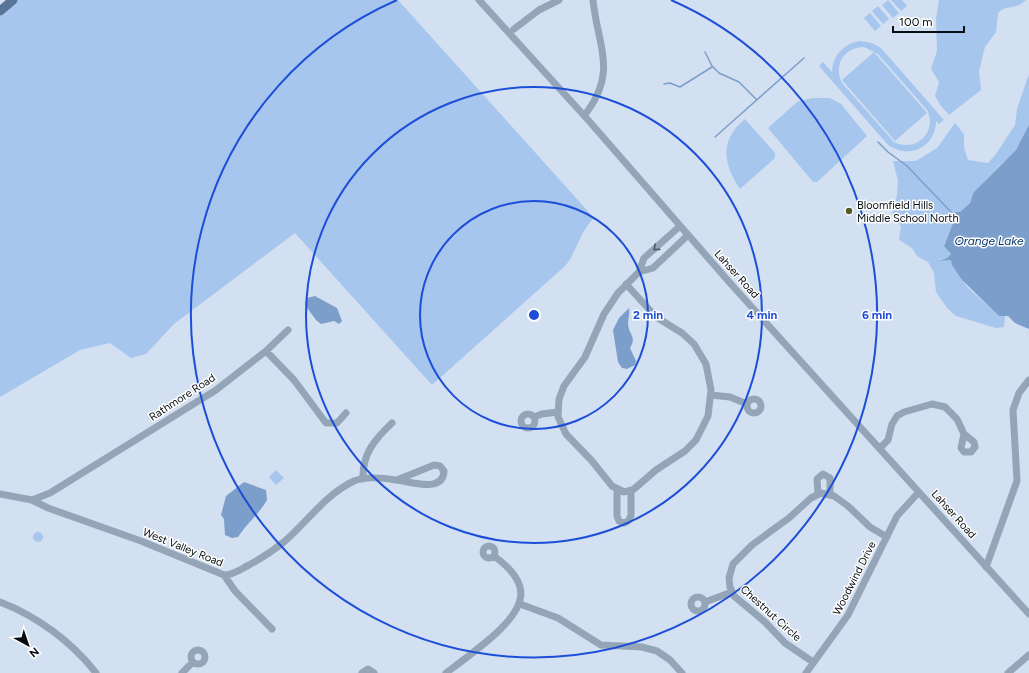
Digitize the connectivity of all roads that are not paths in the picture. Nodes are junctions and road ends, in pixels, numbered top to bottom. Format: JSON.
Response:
{"nodes":[{"id":1,"x":13,"y":0,"type":"edge"},
{"id":2,"x":479,"y":0,"type":"edge"},
{"id":3,"x":559,"y":0,"type":"edge"},
{"id":4,"x":593,"y":0,"type":"edge"},
{"id":5,"x":0,"y":11,"type":"edge"},
{"id":6,"x":514,"y":28,"type":"dead end"},
{"id":7,"x":587,"y":112,"type":"dead end"},
{"id":8,"x":679,"y":227,"type":"junction"},
{"id":9,"x":687,"y":236,"type":"junction"},
{"id":10,"x":639,"y":272,"type":"junction"},
{"id":11,"x":626,"y":284,"type":"junction"},
{"id":12,"x":288,"y":330,"type":"dead end"},
{"id":13,"x":266,"y":351,"type":"junction"},
{"id":14,"x":1029,"y":380,"type":"edge"},
{"id":15,"x":711,"y":396,"type":"junction"},
{"id":16,"x":747,"y":404,"type":"dead end"},
{"id":17,"x":558,"y":412,"type":"junction"},
{"id":18,"x":346,"y":413,"type":"dead end"},
{"id":19,"x":534,"y":417,"type":"dead end"},
{"id":20,"x":392,"y":423,"type":"dead end"},
{"id":21,"x":964,"y":434,"type":"dead end"},
{"id":22,"x":880,"y":448,"type":"junction"},
{"id":23,"x":363,"y":479,"type":"junction"},
{"id":24,"x":396,"y":480,"type":"junction"},
{"id":25,"x":617,"y":490,"type":"junction"},
{"id":26,"x":631,"y":491,"type":"junction"},
{"id":27,"x":919,"y":492,"type":"junction"},
{"id":28,"x":0,"y":494,"type":"edge"},
{"id":29,"x":818,"y":494,"type":"junction"},
{"id":30,"x":830,"y":494,"type":"junction"},
{"id":31,"x":32,"y":500,"type":"junction"},
{"id":32,"x":887,"y":537,"type":"junction"},
{"id":33,"x":494,"y":556,"type":"dead end"},
{"id":34,"x":986,"y":567,"type":"junction"},
{"id":35,"x":224,"y":575,"type":"junction"},
{"id":36,"x":732,"y":592,"type":"junction"},
{"id":37,"x":0,"y":602,"type":"edge"},
{"id":38,"x":705,"y":602,"type":"dead end"},
{"id":39,"x":520,"y":604,"type":"junction"},
{"id":40,"x":1029,"y":614,"type":"edge"},
{"id":41,"x":272,"y":629,"type":"dead end"},
{"id":42,"x":1029,"y":655,"type":"edge"},
{"id":43,"x":193,"y":662,"type":"dead end"},
{"id":44,"x":813,"y":662,"type":"junction"},
{"id":45,"x":96,"y":673,"type":"edge"},
{"id":46,"x":182,"y":673,"type":"edge"},
{"id":47,"x":362,"y":673,"type":"edge"},
{"id":48,"x":374,"y":673,"type":"edge"},
{"id":49,"x":446,"y":673,"type":"edge"},
{"id":50,"x":682,"y":673,"type":"edge"},
{"id":51,"x":806,"y":673,"type":"edge"},
{"id":52,"x":1008,"y":673,"type":"edge"}],
"edges":[{"from":1,"to":5,"type":"main road"},
{"from":2,"to":8,"type":"street","name":"Lahser Road"},
{"from":3,"to":6,"type":"street"},
{"from":4,"to":7,"type":"street"},
{"from":8,"to":9,"type":"street","name":"Lahser Road"},
{"from":8,"to":10,"type":"street","one_way":true},
{"from":9,"to":10,"type":"street"},
{"from":9,"to":22,"type":"street","name":"Lahser Road"},
{"from":10,"to":11,"type":"street"},
{"from":11,"to":15,"type":"street"},
{"from":11,"to":17,"type":"street"},
{"from":12,"to":13,"type":"street","name":"Rathmore Road"},
{"from":13,"to":18,"type":"street"},
{"from":13,"to":31,"type":"street","name":"Rathmore Road"},
{"from":14,"to":34,"type":"street"},
{"from":15,"to":16,"type":"street"},
{"from":15,"to":26,"type":"street"},
{"from":17,"to":19,"type":"street"},
{"from":17,"to":25,"type":"street"},
{"from":20,"to":23,"type":"street"},
{"from":21,"to":22,"type":"street"},
{"from":22,"to":27,"type":"street","name":"Lahser Road"},
{"from":23,"to":24,"type":"street","name":"West Valley Road"},
{"from":23,"to":35,"type":"street","name":"West Valley Road"},
{"from":24,"to":24,"type":"street","name":"West Valley Road"},
{"from":25,"to":26,"type":"street"},
{"from":25,"to":26,"type":"street"},
{"from":27,"to":32,"type":"street","name":"Woodwind Drive"},
{"from":27,"to":34,"type":"street","name":"Lahser Road"},
{"from":28,"to":31,"type":"street"},
{"from":29,"to":30,"type":"street"},
{"from":29,"to":30,"type":"street"},
{"from":29,"to":36,"type":"street","name":"Chestnut Circle"},
{"from":30,"to":32,"type":"street"},
{"from":31,"to":35,"type":"street","name":"West Valley Road"},
{"from":32,"to":44,"type":"street","name":"Woodwind Drive"},
{"from":33,"to":39,"type":"street"},
{"from":34,"to":40,"type":"street","name":"Lahser Road"},
{"from":35,"to":41,"type":"street"},
{"from":36,"to":38,"type":"street"},
{"from":36,"to":44,"type":"street","name":"Chestnut Circle"},
{"from":37,"to":45,"type":"street"},
{"from":39,"to":49,"type":"street"},
{"from":39,"to":50,"type":"street"},
{"from":42,"to":52,"type":"street"},
{"from":43,"to":46,"type":"street"},
{"from":44,"to":51,"type":"street","name":"Woodwind Drive"},
{"from":47,"to":48,"type":"street"}]}
